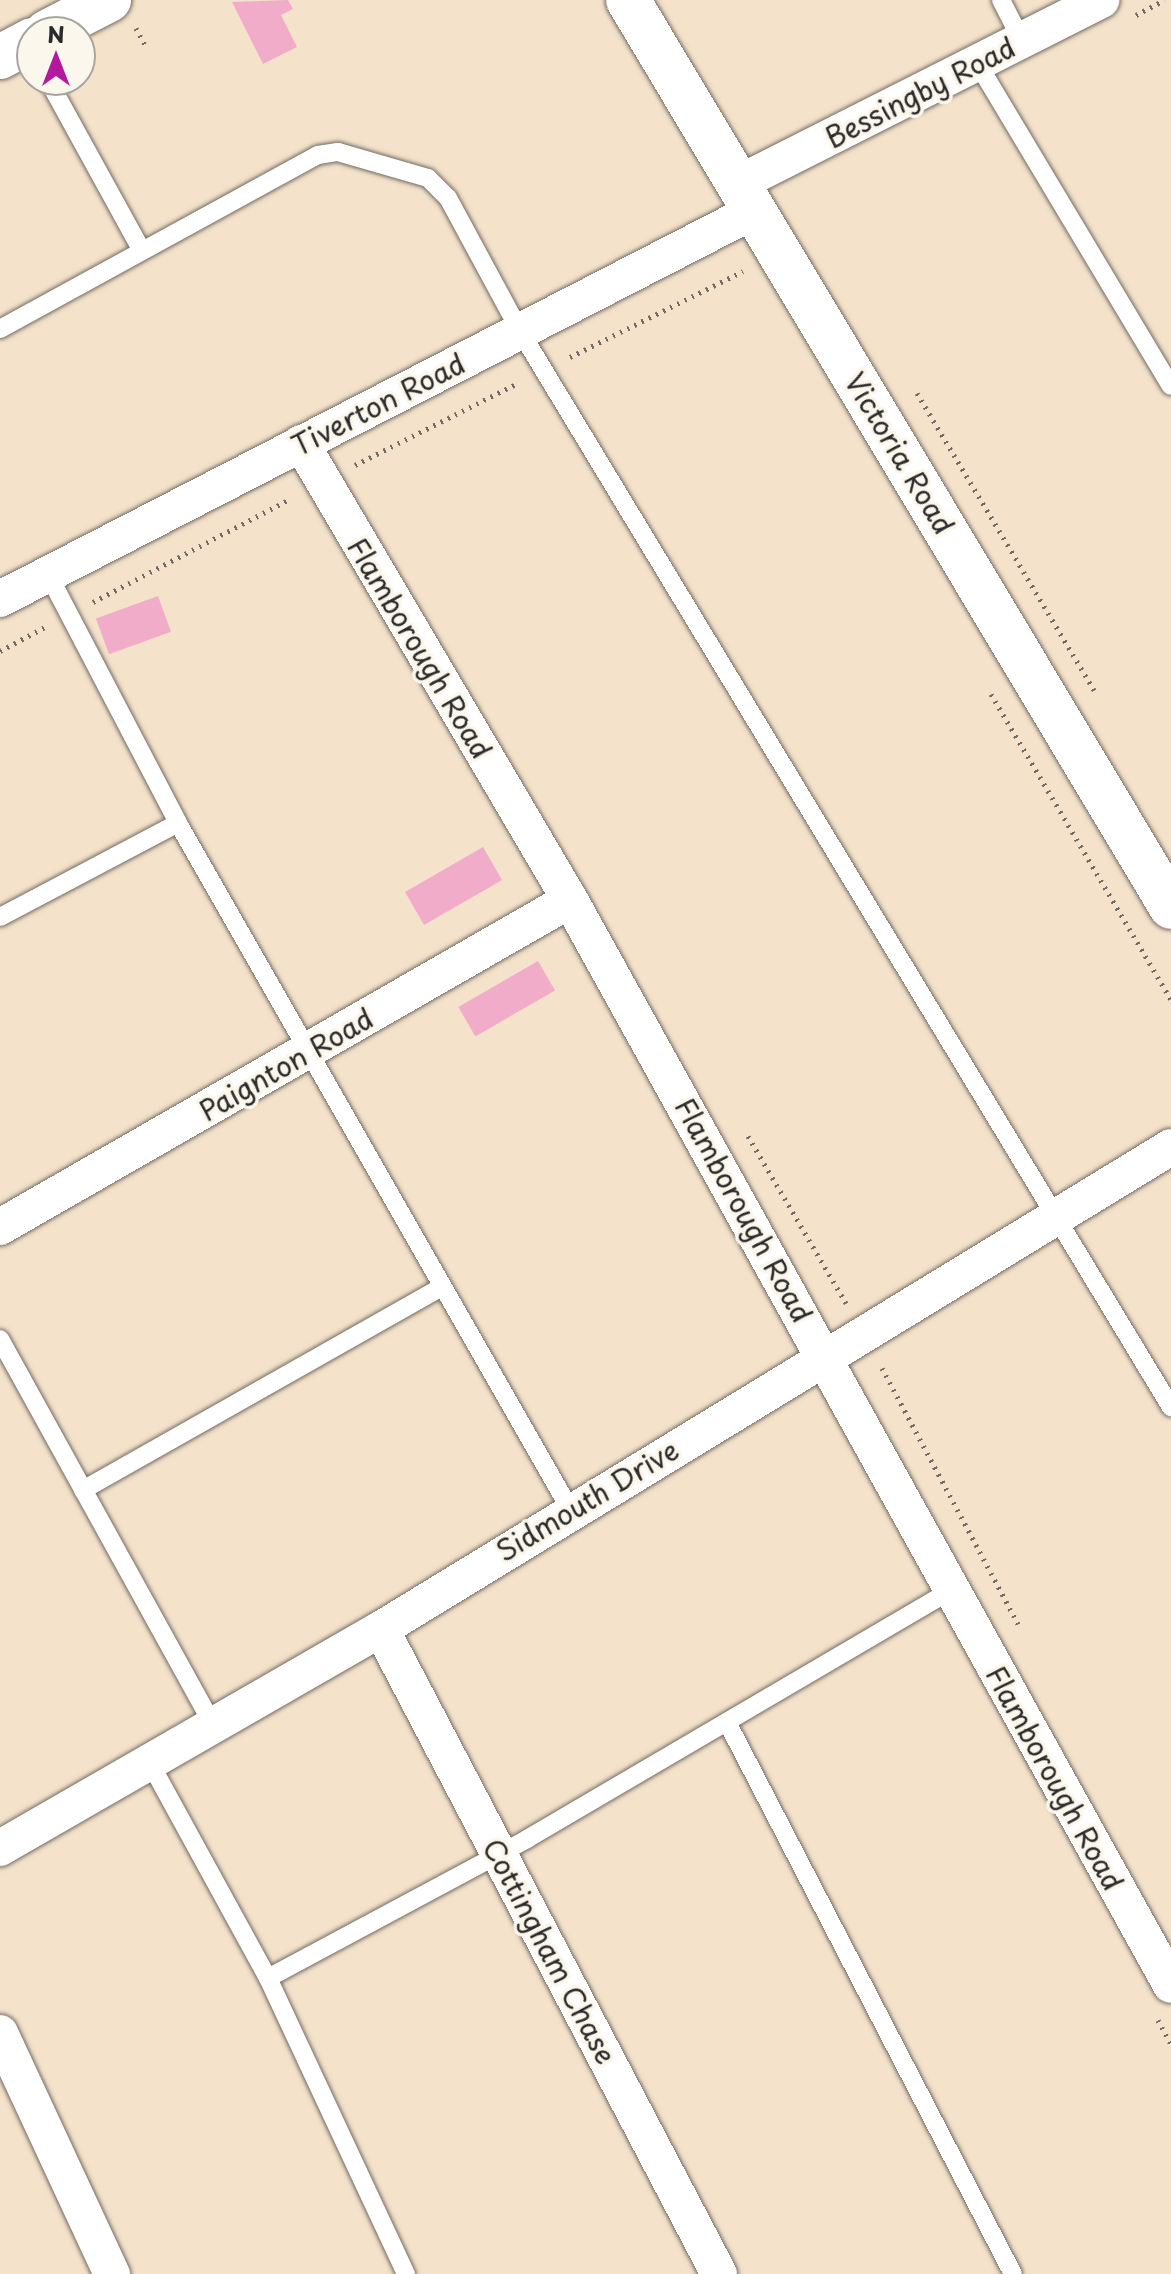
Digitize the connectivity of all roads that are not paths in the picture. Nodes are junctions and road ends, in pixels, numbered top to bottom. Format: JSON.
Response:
{"nodes":[{"id":1,"x":109,"y":0,"type":"edge"},
{"id":2,"x":628,"y":0,"type":"edge"},
{"id":3,"x":1001,"y":0,"type":"edge"},
{"id":4,"x":1101,"y":0,"type":"edge"},
{"id":5,"x":76,"y":16,"type":"edge"},
{"id":6,"x":1022,"y":41,"type":"junction"},
{"id":7,"x":978,"y":64,"type":"junction"},
{"id":8,"x":57,"y":96,"type":"edge"},
{"id":9,"x":747,"y":196,"type":"junction"},
{"id":10,"x":142,"y":251,"type":"junction"},
{"id":11,"x":0,"y":329,"type":"edge"},
{"id":12,"x":520,"y":331,"type":"junction"},
{"id":13,"x":1171,"y":386,"type":"edge"},
{"id":14,"x":301,"y":443,"type":"junction"},
{"id":15,"x":48,"y":574,"type":"junction"},
{"id":16,"x":0,"y":599,"type":"edge"},
{"id":17,"x":178,"y":823,"type":"junction"},
{"id":18,"x":570,"y":900,"type":"junction"},
{"id":19,"x":1171,"y":907,"type":"edge"},
{"id":20,"x":0,"y":917,"type":"edge"},
{"id":21,"x":309,"y":1052,"type":"junction"},
{"id":22,"x":1171,"y":1147,"type":"edge"},
{"id":23,"x":1060,"y":1218,"type":"junction"},
{"id":24,"x":0,"y":1227,"type":"edge"},
{"id":25,"x":442,"y":1287,"type":"junction"},
{"id":26,"x":0,"y":1339,"type":"edge"},
{"id":27,"x":825,"y":1358,"type":"junction"},
{"id":28,"x":1171,"y":1407,"type":"edge"},
{"id":29,"x":83,"y":1490,"type":"junction"},
{"id":30,"x":570,"y":1509,"type":"junction"},
{"id":31,"x":951,"y":1590,"type":"junction"},
{"id":32,"x":381,"y":1629,"type":"junction"},
{"id":33,"x":728,"y":1724,"type":"junction"},
{"id":34,"x":213,"y":1725,"type":"junction"},
{"id":35,"x":149,"y":1761,"type":"junction"},
{"id":36,"x":0,"y":1848,"type":"edge"},
{"id":37,"x":499,"y":1853,"type":"junction"},
{"id":38,"x":268,"y":1978,"type":"junction"},
{"id":39,"x":1171,"y":1985,"type":"edge"},
{"id":40,"x":0,"y":2033,"type":"edge"},
{"id":41,"x":112,"y":2274,"type":"edge"},
{"id":42,"x":406,"y":2274,"type":"edge"},
{"id":43,"x":719,"y":2274,"type":"edge"},
{"id":44,"x":1013,"y":2274,"type":"edge"}],
"edges":[{"from":1,"to":5,"type":"street"},
{"from":2,"to":9,"type":"street","name":"Victoria Road"},
{"from":3,"to":6,"type":"lane"},
{"from":4,"to":6,"type":"street","name":"Bessingby Road"},
{"from":6,"to":7,"type":"street","name":"Bessingby Road"},
{"from":7,"to":9,"type":"street","name":"Bessingby Road"},
{"from":7,"to":13,"type":"lane"},
{"from":8,"to":10,"type":"lane"},
{"from":9,"to":12,"type":"street","name":"Tiverton Road"},
{"from":9,"to":19,"type":"street","name":"Victoria Road"},
{"from":10,"to":11,"type":"lane"},
{"from":10,"to":12,"type":"lane"},
{"from":12,"to":14,"type":"street","name":"Tiverton Road"},
{"from":12,"to":23,"type":"lane"},
{"from":14,"to":15,"type":"street","name":"Tiverton Road"},
{"from":14,"to":18,"type":"street","name":"Flamborough Road"},
{"from":15,"to":16,"type":"street","name":"Tiverton Road"},
{"from":15,"to":17,"type":"lane"},
{"from":17,"to":20,"type":"lane"},
{"from":17,"to":21,"type":"lane"},
{"from":18,"to":21,"type":"street","name":"Paignton Road"},
{"from":18,"to":27,"type":"street","name":"Flamborough Road"},
{"from":21,"to":24,"type":"street","name":"Paignton Road"},
{"from":21,"to":25,"type":"lane"},
{"from":22,"to":23,"type":"street","name":"Sidmouth Drive"},
{"from":23,"to":27,"type":"street","name":"Sidmouth Drive"},
{"from":23,"to":28,"type":"lane"},
{"from":25,"to":29,"type":"lane"},
{"from":25,"to":30,"type":"lane"},
{"from":26,"to":29,"type":"lane"},
{"from":27,"to":30,"type":"street","name":"Sidmouth Drive"},
{"from":27,"to":31,"type":"street","name":"Flamborough Road"},
{"from":29,"to":34,"type":"lane"},
{"from":30,"to":32,"type":"street","name":"Sidmouth Drive"},
{"from":31,"to":33,"type":"lane"},
{"from":31,"to":39,"type":"street","name":"Flamborough Road"},
{"from":32,"to":34,"type":"street","name":"Sidmouth Drive"},
{"from":32,"to":37,"type":"street","name":"Cottingham Chase"},
{"from":33,"to":37,"type":"lane"},
{"from":33,"to":44,"type":"lane"},
{"from":34,"to":35,"type":"street","name":"Sidmouth Drive"},
{"from":35,"to":36,"type":"street","name":"Sidmouth Drive"},
{"from":35,"to":38,"type":"lane"},
{"from":37,"to":38,"type":"lane"},
{"from":37,"to":43,"type":"street","name":"Cottingham Chase"},
{"from":38,"to":42,"type":"lane"},
{"from":40,"to":41,"type":"street"}]}
